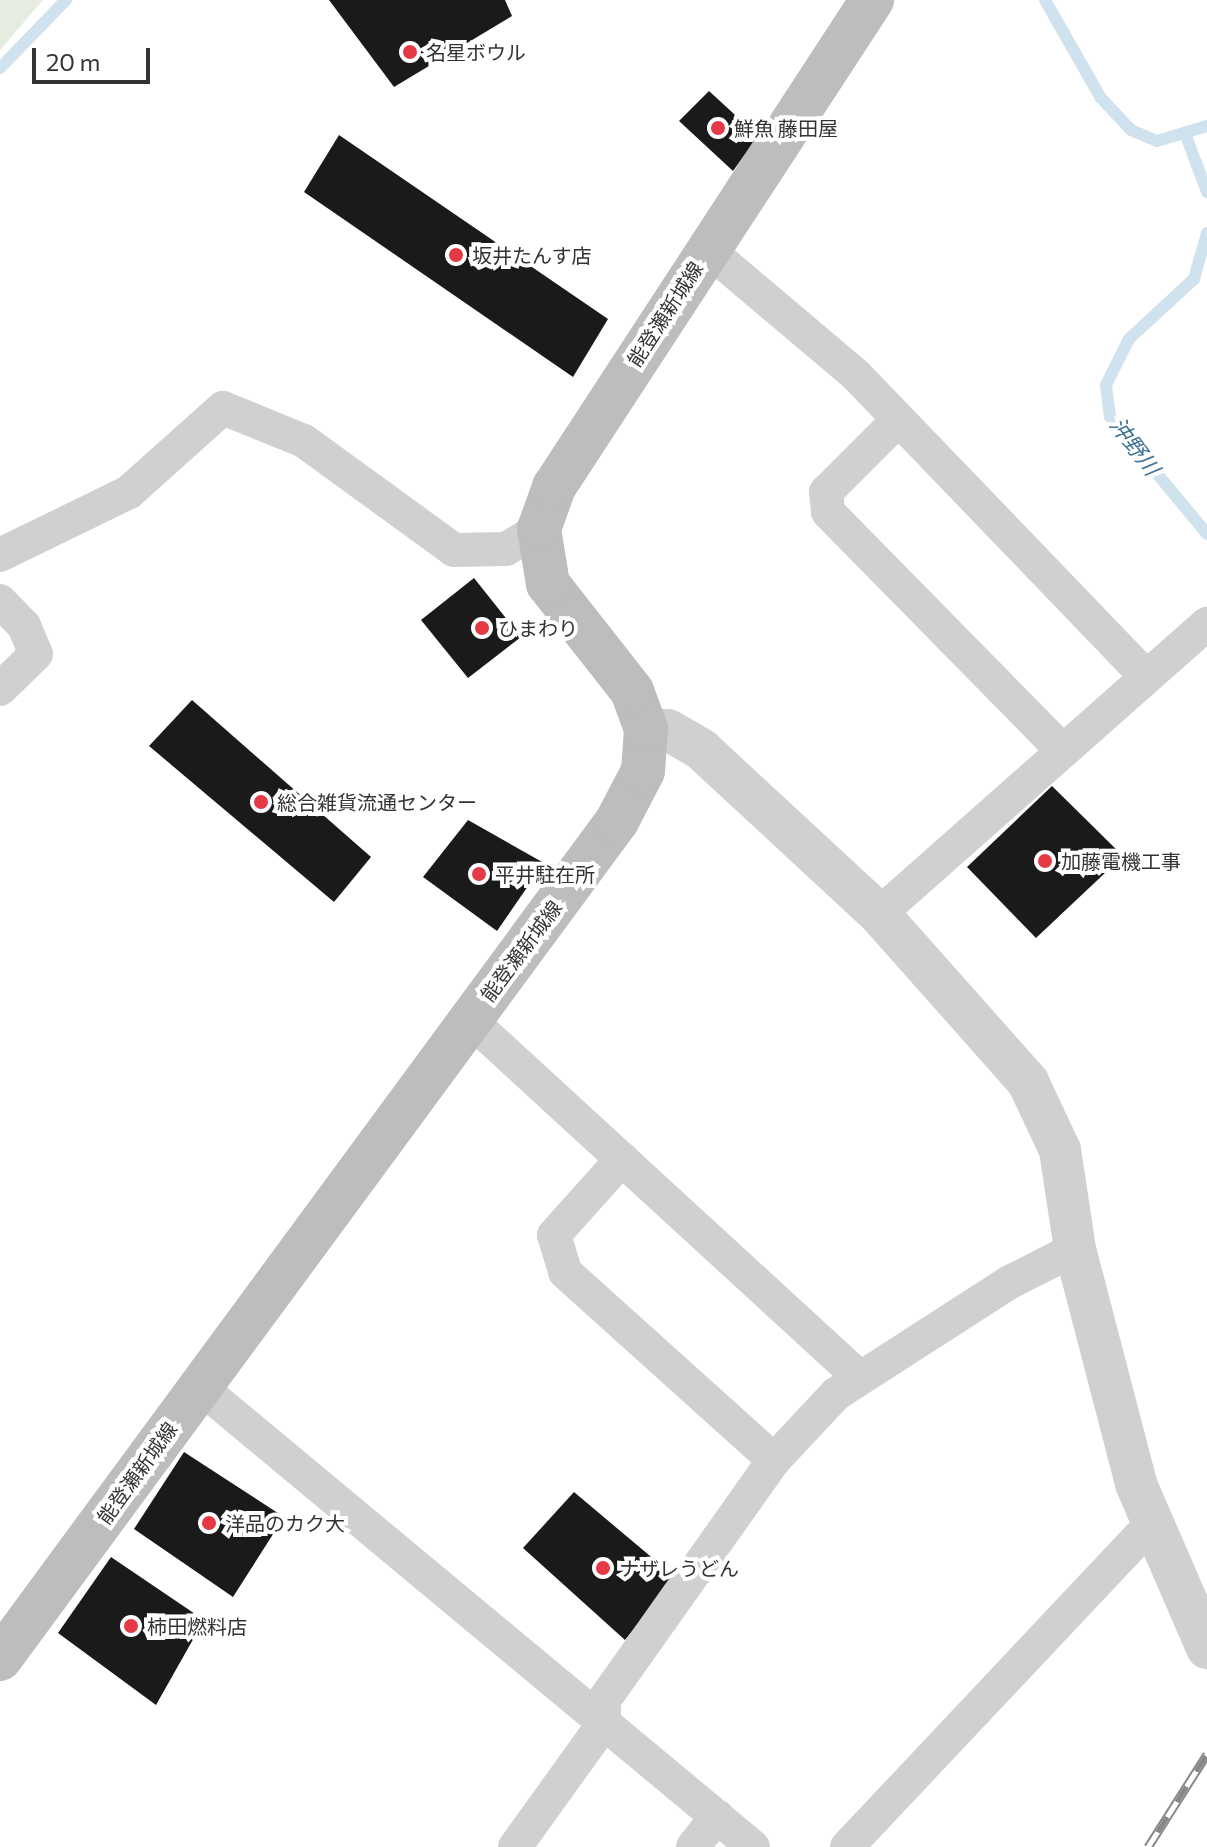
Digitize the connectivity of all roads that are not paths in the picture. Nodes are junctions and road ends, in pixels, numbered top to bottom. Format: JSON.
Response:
{"nodes":[{"id":1,"x":872,"y":0,"type":"edge"},
{"id":2,"x":707,"y":249,"type":"junction"},
{"id":3,"x":897,"y":421,"type":"junction"},
{"id":4,"x":539,"y":529,"type":"junction"},
{"id":5,"x":0,"y":555,"type":"edge"},
{"id":6,"x":0,"y":601,"type":"edge"},
{"id":7,"x":1207,"y":624,"type":"edge"},
{"id":8,"x":1146,"y":676,"type":"junction"},
{"id":9,"x":0,"y":689,"type":"edge"},
{"id":10,"x":646,"y":729,"type":"junction"},
{"id":11,"x":1062,"y":750,"type":"junction"},
{"id":12,"x":879,"y":914,"type":"junction"},
{"id":13,"x":470,"y":1020,"type":"junction"},
{"id":14,"x":622,"y":1159,"type":"junction"},
{"id":15,"x":1075,"y":1249,"type":"junction"},
{"id":16,"x":859,"y":1377,"type":"junction"},
{"id":17,"x":200,"y":1387,"type":"junction"},
{"id":18,"x":774,"y":1460,"type":"junction"},
{"id":19,"x":1150,"y":1525,"type":"junction"},
{"id":20,"x":1207,"y":1648,"type":"edge"},
{"id":21,"x":0,"y":1659,"type":"edge"},
{"id":22,"x":604,"y":1723,"type":"junction"},
{"id":23,"x":717,"y":1816,"type":"junction"},
{"id":24,"x":515,"y":1847,"type":"edge"},
{"id":25,"x":693,"y":1847,"type":"edge"},
{"id":26,"x":753,"y":1847,"type":"edge"},
{"id":27,"x":847,"y":1847,"type":"edge"}],
"edges":[{"from":1,"to":2,"type":"main road","name":"能登瀬新城線"},
{"from":2,"to":3,"type":"street"},
{"from":2,"to":4,"type":"main road","name":"能登瀬新城線"},
{"from":3,"to":8,"type":"street"},
{"from":3,"to":11,"type":"street"},
{"from":4,"to":5,"type":"street"},
{"from":4,"to":10,"type":"main road","name":"能登瀬新城線"},
{"from":6,"to":9,"type":"street"},
{"from":7,"to":8,"type":"street"},
{"from":8,"to":11,"type":"street"},
{"from":10,"to":12,"type":"street"},
{"from":10,"to":13,"type":"main road","name":"能登瀬新城線"},
{"from":11,"to":12,"type":"street"},
{"from":12,"to":15,"type":"street"},
{"from":13,"to":14,"type":"street"},
{"from":13,"to":17,"type":"main road","name":"能登瀬新城線"},
{"from":14,"to":16,"type":"street"},
{"from":14,"to":18,"type":"street"},
{"from":15,"to":16,"type":"street"},
{"from":15,"to":19,"type":"street"},
{"from":16,"to":18,"type":"street"},
{"from":17,"to":21,"type":"main road","name":"能登瀬新城線"},
{"from":17,"to":22,"type":"street"},
{"from":18,"to":22,"type":"street"},
{"from":19,"to":20,"type":"street"},
{"from":19,"to":27,"type":"street"},
{"from":22,"to":23,"type":"street"},
{"from":22,"to":24,"type":"street"},
{"from":23,"to":25,"type":"street"},
{"from":23,"to":26,"type":"street"}]}
